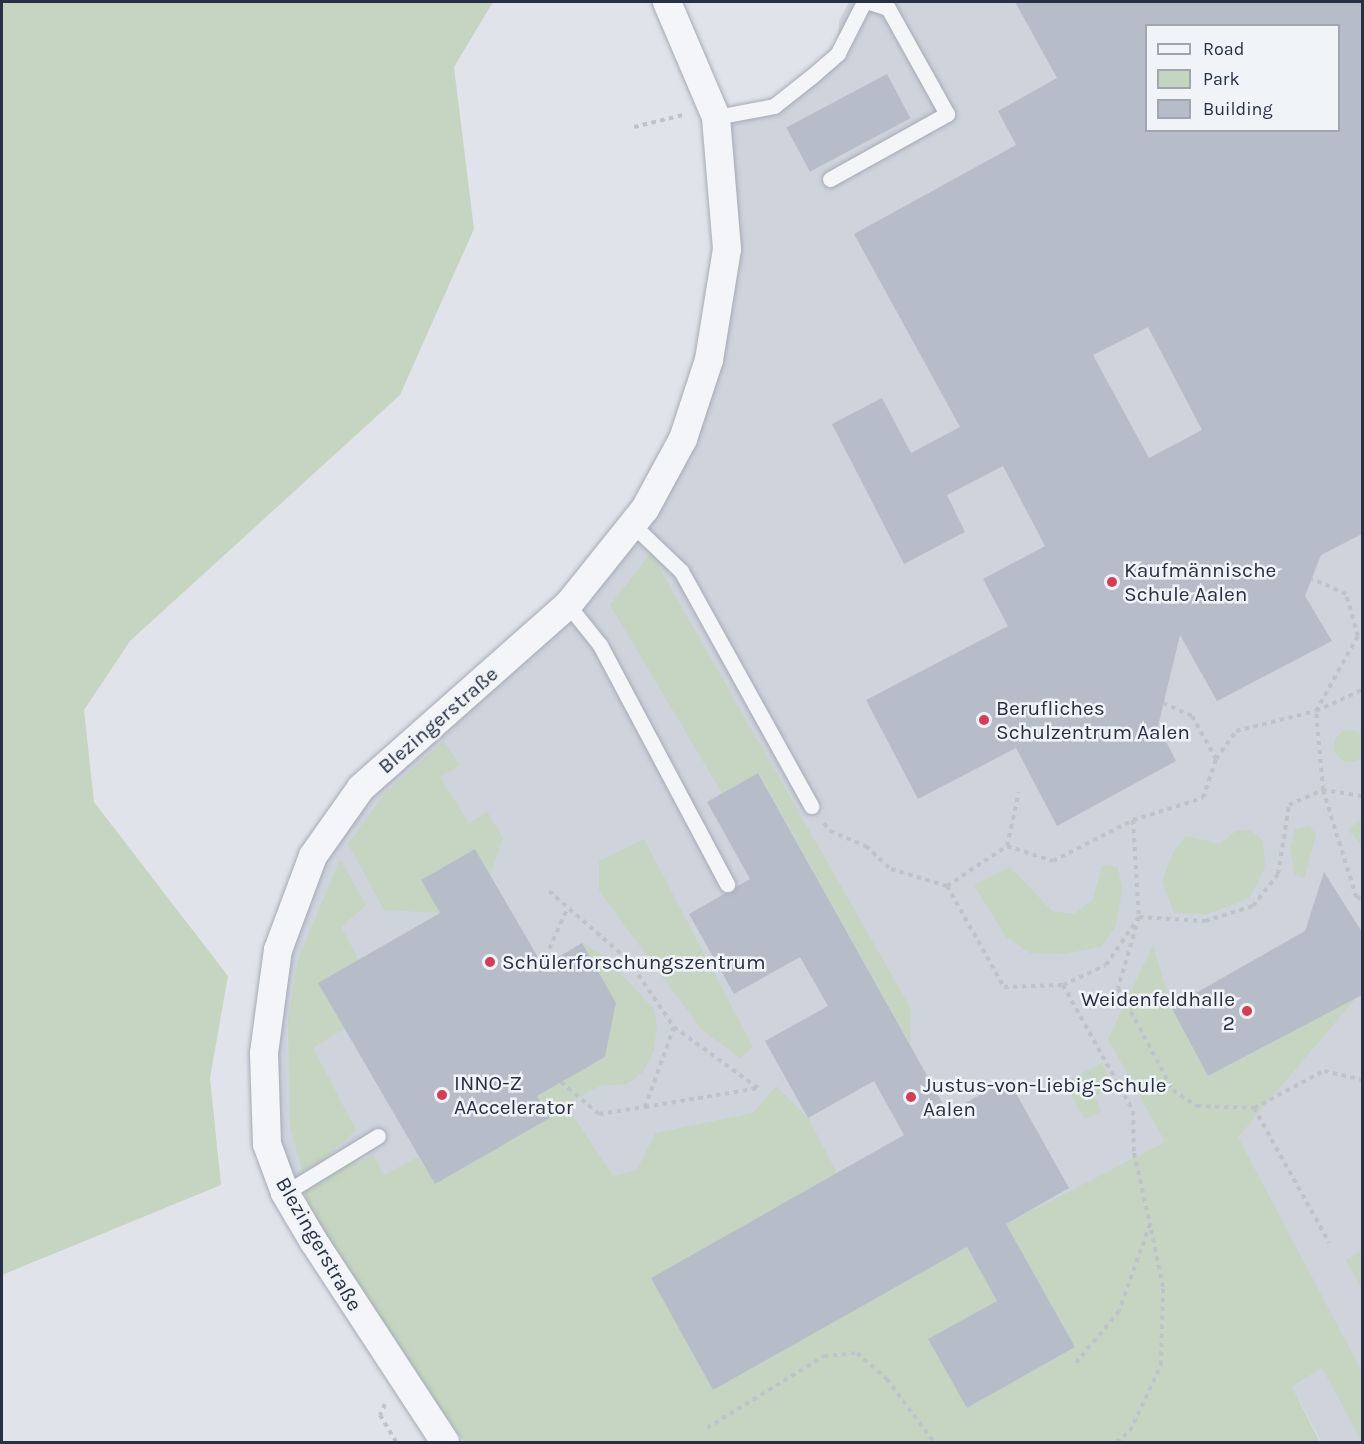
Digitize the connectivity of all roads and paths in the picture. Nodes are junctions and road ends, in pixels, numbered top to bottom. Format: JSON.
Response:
{"nodes":[{"id":1,"x":667,"y":2,"type":"edge"},
{"id":2,"x":864,"y":2,"type":"edge"},
{"id":3,"x":869,"y":2,"type":"edge"},
{"id":4,"x":714,"y":112,"type":"junction"},
{"id":5,"x":634,"y":128,"type":"dead end"},
{"id":6,"x":830,"y":179,"type":"dead end"},
{"id":7,"x":632,"y":524,"type":"junction"},
{"id":8,"x":1311,"y":579,"type":"dead end"},
{"id":9,"x":568,"y":605,"type":"junction"},
{"id":10,"x":1360,"y":635,"type":"edge"},
{"id":11,"x":1362,"y":690,"type":"edge"},
{"id":12,"x":1163,"y":703,"type":"dead end"},
{"id":13,"x":1316,"y":711,"type":"junction"},
{"id":14,"x":1216,"y":759,"type":"junction"},
{"id":15,"x":1323,"y":790,"type":"junction"},
{"id":16,"x":1019,"y":792,"type":"dead end"},
{"id":17,"x":1362,"y":796,"type":"edge"},
{"id":18,"x":811,"y":806,"type":"joint"},
{"id":19,"x":1134,"y":820,"type":"junction"},
{"id":20,"x":1007,"y":846,"type":"junction"},
{"id":21,"x":727,"y":884,"type":"dead end"},
{"id":22,"x":947,"y":886,"type":"junction"},
{"id":23,"x":549,"y":891,"type":"dead end"},
{"id":24,"x":1362,"y":896,"type":"edge"},
{"id":25,"x":567,"y":909,"type":"junction"},
{"id":26,"x":1139,"y":917,"type":"junction"},
{"id":27,"x":542,"y":965,"type":"dead end"},
{"id":28,"x":1063,"y":985,"type":"junction"},
{"id":29,"x":674,"y":1027,"type":"junction"},
{"id":30,"x":1362,"y":1080,"type":"edge"},
{"id":31,"x":561,"y":1082,"type":"dead end"},
{"id":32,"x":645,"y":1107,"type":"junction"},
{"id":33,"x":1254,"y":1108,"type":"junction"},
{"id":34,"x":378,"y":1136,"type":"dead end"},
{"id":35,"x":285,"y":1193,"type":"junction"},
{"id":36,"x":1150,"y":1224,"type":"junction"},
{"id":37,"x":1329,"y":1242,"type":"dead end"},
{"id":38,"x":1076,"y":1363,"type":"dead end"},
{"id":39,"x":707,"y":1428,"type":"dead end"},
{"id":40,"x":445,"y":1443,"type":"edge"},
{"id":41,"x":934,"y":1443,"type":"edge"},
{"id":42,"x":1116,"y":1443,"type":"edge"}],
"edges":[{"from":1,"to":4,"type":"street","name":"Blezingerstraße"},
{"from":2,"to":4,"type":"lane"},
{"from":3,"to":6,"type":"lane"},
{"from":4,"to":5,"type":"path"},
{"from":4,"to":7,"type":"street","name":"Blezingerstraße"},
{"from":7,"to":9,"type":"street","name":"Blezingerstraße"},
{"from":7,"to":18,"type":"lane"},
{"from":8,"to":10,"type":"path"},
{"from":9,"to":21,"type":"lane"},
{"from":9,"to":35,"type":"street","name":"Blezingerstraße"},
{"from":10,"to":13,"type":"path"},
{"from":11,"to":13,"type":"path"},
{"from":12,"to":14,"type":"path"},
{"from":13,"to":14,"type":"path"},
{"from":13,"to":15,"type":"path"},
{"from":14,"to":19,"type":"path"},
{"from":15,"to":17,"type":"path"},
{"from":15,"to":24,"type":"path"},
{"from":15,"to":26,"type":"path"},
{"from":16,"to":20,"type":"path"},
{"from":18,"to":22,"type":"path"},
{"from":19,"to":20,"type":"path"},
{"from":19,"to":26,"type":"path"},
{"from":20,"to":22,"type":"path"},
{"from":22,"to":28,"type":"path"},
{"from":23,"to":25,"type":"path"},
{"from":25,"to":27,"type":"path"},
{"from":25,"to":29,"type":"path"},
{"from":26,"to":28,"type":"path"},
{"from":26,"to":33,"type":"path"},
{"from":28,"to":36,"type":"path"},
{"from":29,"to":32,"type":"path"},
{"from":29,"to":32,"type":"path"},
{"from":30,"to":33,"type":"path"},
{"from":31,"to":32,"type":"path"},
{"from":33,"to":37,"type":"path"},
{"from":34,"to":35,"type":"lane"},
{"from":35,"to":40,"type":"street","name":"Blezingerstraße"},
{"from":36,"to":38,"type":"path"},
{"from":36,"to":42,"type":"path"},
{"from":39,"to":41,"type":"path"}]}
